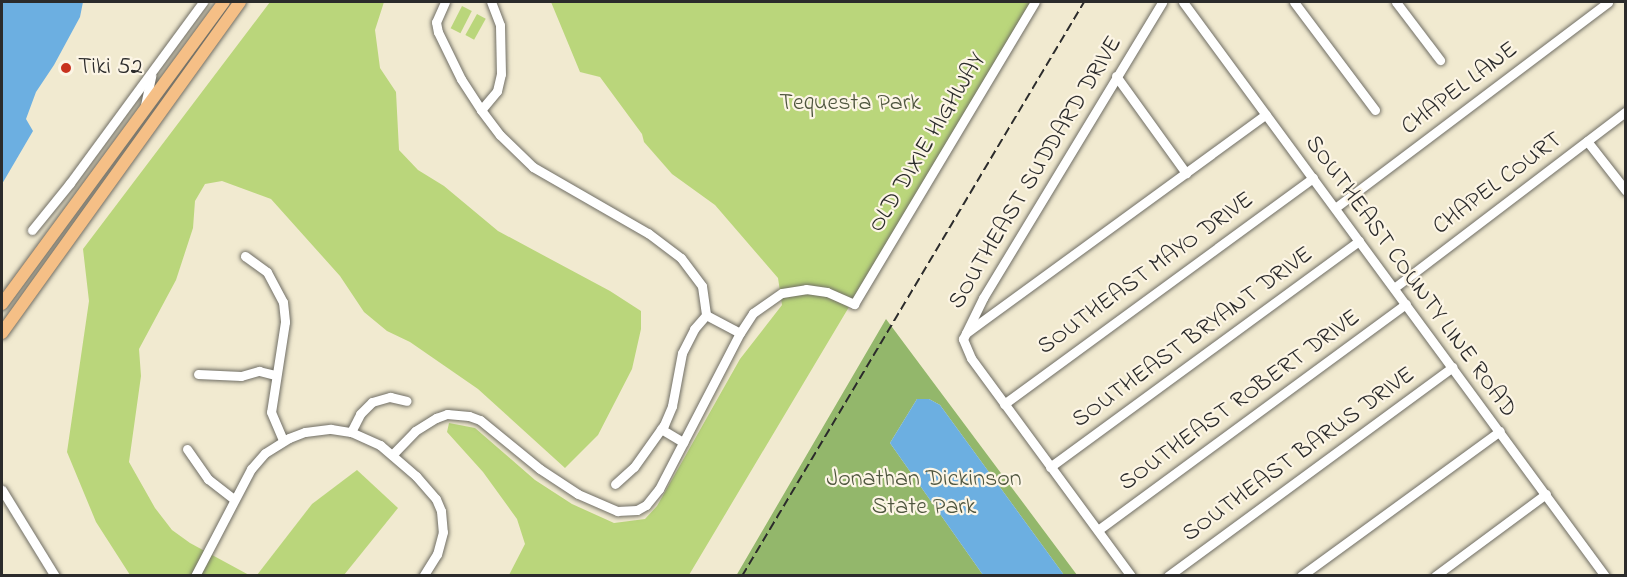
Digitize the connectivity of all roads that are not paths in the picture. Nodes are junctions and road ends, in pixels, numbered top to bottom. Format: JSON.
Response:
{"nodes":[{"id":1,"x":203,"y":2,"type":"edge"},
{"id":2,"x":224,"y":2,"type":"edge"},
{"id":3,"x":240,"y":2,"type":"edge"},
{"id":4,"x":445,"y":2,"type":"edge"},
{"id":5,"x":491,"y":2,"type":"edge"},
{"id":6,"x":1035,"y":2,"type":"edge"},
{"id":7,"x":1162,"y":2,"type":"edge"},
{"id":8,"x":1185,"y":2,"type":"edge"},
{"id":9,"x":1294,"y":2,"type":"edge"},
{"id":10,"x":1396,"y":2,"type":"edge"},
{"id":11,"x":1608,"y":2,"type":"edge"},
{"id":12,"x":1440,"y":60,"type":"dead end"},
{"id":13,"x":154,"y":69,"type":"junction"},
{"id":14,"x":1116,"y":76,"type":"junction"},
{"id":15,"x":175,"y":80,"type":"junction"},
{"id":16,"x":482,"y":110,"type":"junction"},
{"id":17,"x":1375,"y":110,"type":"dead end"},
{"id":18,"x":1626,"y":111,"type":"edge"},
{"id":19,"x":143,"y":114,"type":"junction"},
{"id":20,"x":1266,"y":114,"type":"junction"},
{"id":21,"x":1587,"y":141,"type":"junction"},
{"id":22,"x":100,"y":142,"type":"junction"},
{"id":23,"x":114,"y":153,"type":"junction"},
{"id":24,"x":1186,"y":173,"type":"junction"},
{"id":25,"x":1313,"y":178,"type":"junction"},
{"id":26,"x":1626,"y":191,"type":"edge"},
{"id":27,"x":1335,"y":208,"type":"junction"},
{"id":28,"x":32,"y":230,"type":"dead end"},
{"id":29,"x":1359,"y":241,"type":"junction"},
{"id":30,"x":245,"y":256,"type":"dead end"},
{"id":31,"x":1394,"y":288,"type":"junction"},
{"id":32,"x":2,"y":303,"type":"edge"},
{"id":33,"x":1406,"y":304,"type":"junction"},
{"id":34,"x":706,"y":315,"type":"junction"},
{"id":35,"x":2,"y":333,"type":"edge"},
{"id":36,"x":740,"y":333,"type":"junction"},
{"id":37,"x":964,"y":334,"type":"junction"},
{"id":38,"x":1453,"y":367,"type":"junction"},
{"id":39,"x":198,"y":374,"type":"dead end"},
{"id":40,"x":275,"y":375,"type":"junction"},
{"id":41,"x":407,"y":401,"type":"dead end"},
{"id":42,"x":1004,"y":404,"type":"junction"},
{"id":43,"x":661,"y":429,"type":"junction"},
{"id":44,"x":1500,"y":431,"type":"junction"},
{"id":45,"x":351,"y":432,"type":"junction"},
{"id":46,"x":283,"y":441,"type":"junction"},
{"id":47,"x":683,"y":442,"type":"junction"},
{"id":48,"x":187,"y":449,"type":"dead end"},
{"id":49,"x":392,"y":455,"type":"junction"},
{"id":50,"x":1050,"y":467,"type":"junction"},
{"id":51,"x":615,"y":483,"type":"dead end"},
{"id":52,"x":2,"y":490,"type":"edge"},
{"id":53,"x":1546,"y":494,"type":"junction"},
{"id":54,"x":234,"y":500,"type":"junction"},
{"id":55,"x":1098,"y":530,"type":"junction"},
{"id":56,"x":55,"y":576,"type":"edge"},
{"id":57,"x":195,"y":576,"type":"edge"},
{"id":58,"x":423,"y":576,"type":"edge"},
{"id":59,"x":1131,"y":576,"type":"edge"},
{"id":60,"x":1168,"y":576,"type":"edge"},
{"id":61,"x":1301,"y":576,"type":"edge"},
{"id":62,"x":1435,"y":576,"type":"edge"},
{"id":63,"x":1605,"y":576,"type":"edge"}],
"edges":[{"from":1,"to":13,"type":"street"},
{"from":2,"to":15,"type":"main road"},
{"from":3,"to":15,"type":"main road"},
{"from":4,"to":16,"type":"street"},
{"from":5,"to":16,"type":"street"},
{"from":6,"to":36,"type":"street","name":"OLD DIXIE HIGHWAY"},
{"from":7,"to":14,"type":"street","name":"SOUTHEAST SUDDARD DRIVE"},
{"from":8,"to":20,"type":"street","name":"SOUTHEAST COUNTY LINE ROAD"},
{"from":9,"to":17,"type":"street"},
{"from":10,"to":12,"type":"street"},
{"from":11,"to":27,"type":"street","name":"CHAPEL LANE"},
{"from":13,"to":15,"type":"street"},
{"from":13,"to":19,"type":"street"},
{"from":13,"to":22,"type":"street"},
{"from":14,"to":24,"type":"street"},
{"from":14,"to":37,"type":"street","name":"SOUTHEAST SUDDARD DRIVE"},
{"from":15,"to":19,"type":"main road"},
{"from":15,"to":35,"type":"main road"},
{"from":16,"to":34,"type":"street"},
{"from":18,"to":21,"type":"street","name":"CHAPEL COURT"},
{"from":19,"to":23,"type":"main road"},
{"from":20,"to":24,"type":"street"},
{"from":20,"to":25,"type":"street","name":"SOUTHEAST COUNTY LINE ROAD"},
{"from":21,"to":26,"type":"street"},
{"from":21,"to":31,"type":"street","name":"CHAPEL COURT"},
{"from":22,"to":23,"type":"street"},
{"from":22,"to":28,"type":"street"},
{"from":23,"to":32,"type":"main road"},
{"from":24,"to":37,"type":"street"},
{"from":25,"to":27,"type":"street","name":"SOUTHEAST COUNTY LINE ROAD"},
{"from":25,"to":42,"type":"street","name":"SOUTHEAST MAYO DRIVE"},
{"from":27,"to":29,"type":"street","name":"SOUTHEAST COUNTY LINE ROAD"},
{"from":29,"to":31,"type":"street","name":"SOUTHEAST COUNTY LINE ROAD"},
{"from":29,"to":50,"type":"street","name":"SOUTHEAST BRYANT DRIVE"},
{"from":30,"to":40,"type":"street"},
{"from":31,"to":33,"type":"street","name":"SOUTHEAST COUNTY LINE ROAD"},
{"from":33,"to":38,"type":"street","name":"SOUTHEAST COUNTY LINE ROAD"},
{"from":33,"to":55,"type":"street","name":"SOUTHEAST ROBERT DRIVE"},
{"from":34,"to":36,"type":"street"},
{"from":34,"to":43,"type":"street"},
{"from":36,"to":47,"type":"street"},
{"from":37,"to":42,"type":"street"},
{"from":38,"to":44,"type":"street","name":"SOUTHEAST COUNTY LINE ROAD"},
{"from":38,"to":60,"type":"street","name":"SOUTHEAST BARUS DRIVE"},
{"from":39,"to":40,"type":"street"},
{"from":40,"to":46,"type":"street"},
{"from":41,"to":45,"type":"street"},
{"from":42,"to":50,"type":"street"},
{"from":43,"to":47,"type":"street"},
{"from":43,"to":51,"type":"street"},
{"from":44,"to":53,"type":"street","name":"SOUTHEAST COUNTY LINE ROAD"},
{"from":44,"to":61,"type":"street"},
{"from":45,"to":46,"type":"street"},
{"from":45,"to":49,"type":"street"},
{"from":46,"to":54,"type":"street"},
{"from":47,"to":49,"type":"street"},
{"from":48,"to":54,"type":"street"},
{"from":49,"to":58,"type":"street"},
{"from":50,"to":55,"type":"street"},
{"from":52,"to":56,"type":"street"},
{"from":53,"to":62,"type":"street"},
{"from":53,"to":63,"type":"street","name":"SOUTHEAST COUNTY LINE ROAD"},
{"from":54,"to":57,"type":"street"},
{"from":55,"to":59,"type":"street"}]}
